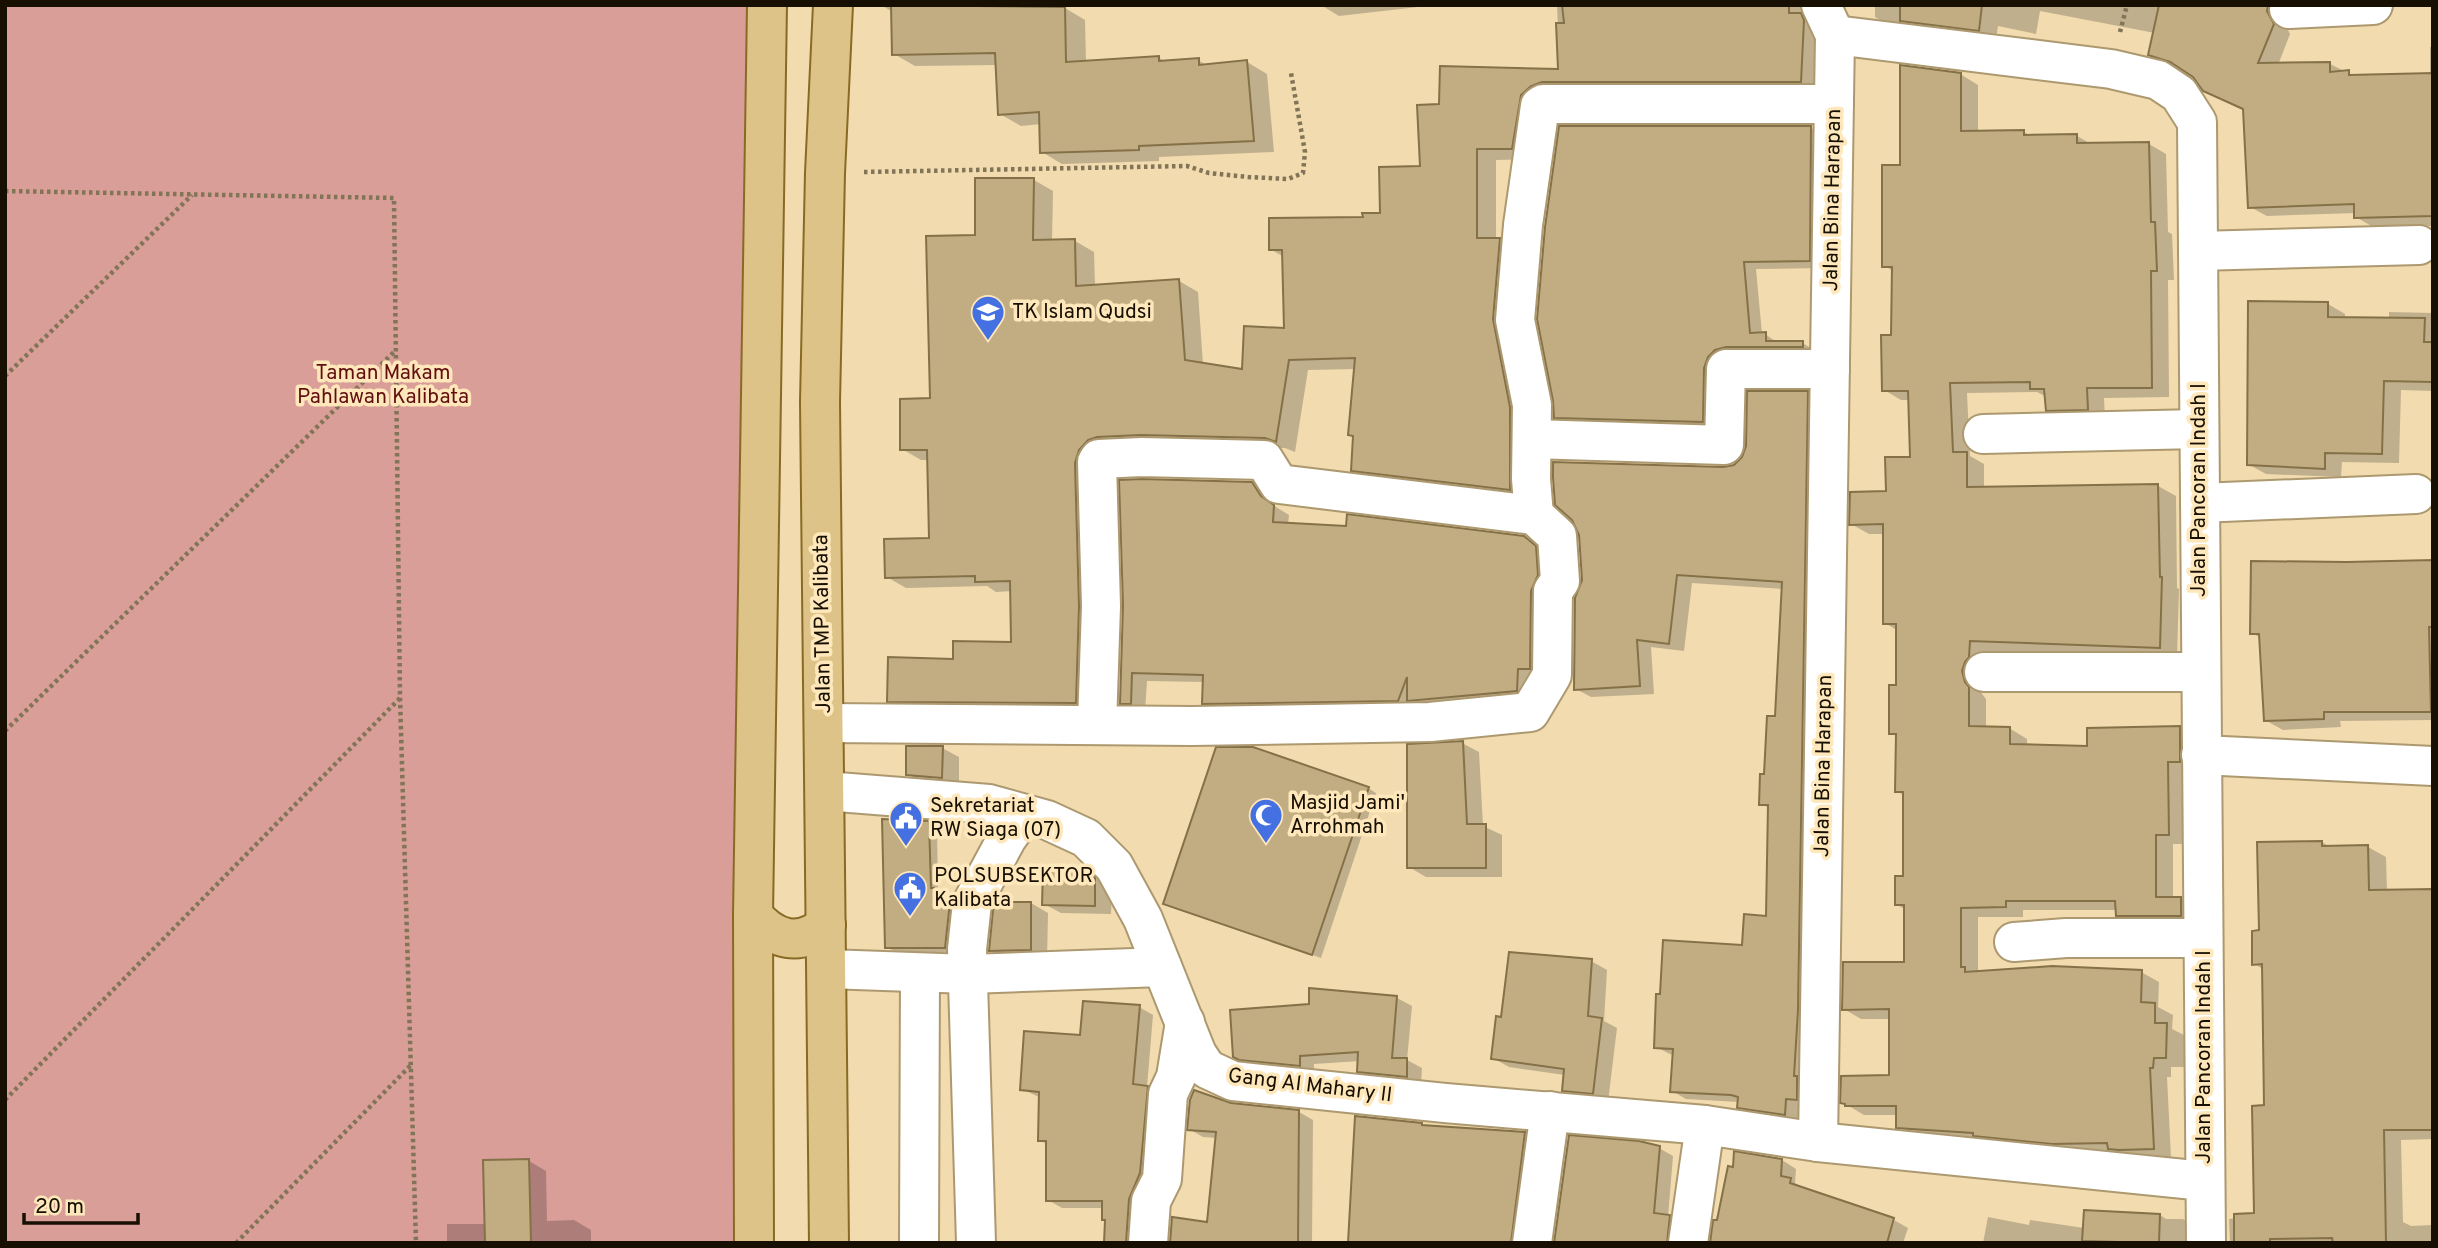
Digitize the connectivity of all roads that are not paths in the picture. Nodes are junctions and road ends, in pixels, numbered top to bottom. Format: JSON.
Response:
{"nodes":[{"id":1,"x":766,"y":5,"type":"edge"},
{"id":2,"x":833,"y":5,"type":"edge"},
{"id":3,"x":2373,"y":5,"type":"edge"},
{"id":4,"x":2289,"y":9,"type":"dead end"},
{"id":5,"x":1828,"y":20,"type":"edge"},
{"id":6,"x":1834,"y":104,"type":"junction"},
{"id":7,"x":2419,"y":246,"type":"dead end"},
{"id":8,"x":2198,"y":251,"type":"junction"},
{"id":9,"x":1830,"y":369,"type":"junction"},
{"id":10,"x":2199,"y":429,"type":"junction"},
{"id":11,"x":1983,"y":434,"type":"dead end"},
{"id":12,"x":1532,"y":439,"type":"junction"},
{"id":13,"x":2416,"y":494,"type":"dead end"},
{"id":14,"x":2200,"y":503,"type":"junction"},
{"id":15,"x":1534,"y":514,"type":"junction"},
{"id":16,"x":1984,"y":672,"type":"dead end"},
{"id":17,"x":2201,"y":672,"type":"junction"},
{"id":18,"x":825,"y":723,"type":"junction"},
{"id":19,"x":1097,"y":725,"type":"junction"},
{"id":20,"x":2201,"y":755,"type":"junction"},
{"id":21,"x":2433,"y":766,"type":"edge"},
{"id":22,"x":825,"y":791,"type":"junction"},
{"id":23,"x":1024,"y":814,"type":"junction"},
{"id":24,"x":752,"y":915,"type":"junction"},
{"id":25,"x":826,"y":925,"type":"junction"},
{"id":26,"x":2203,"y":938,"type":"junction"},
{"id":27,"x":2014,"y":942,"type":"dead end"},
{"id":28,"x":1162,"y":967,"type":"junction"},
{"id":29,"x":827,"y":969,"type":"junction"},
{"id":30,"x":920,"y":973,"type":"junction"},
{"id":31,"x":969,"y":974,"type":"junction"},
{"id":32,"x":1185,"y":1022,"type":"junction"},
{"id":33,"x":1550,"y":1111,"type":"junction"},
{"id":34,"x":1705,"y":1125,"type":"junction"},
{"id":35,"x":1818,"y":1142,"type":"junction"},
{"id":36,"x":2204,"y":1181,"type":"junction"},
{"id":37,"x":754,"y":1243,"type":"edge"},
{"id":38,"x":829,"y":1243,"type":"edge"},
{"id":39,"x":919,"y":1243,"type":"edge"},
{"id":40,"x":976,"y":1243,"type":"edge"},
{"id":41,"x":1148,"y":1243,"type":"edge"},
{"id":42,"x":1532,"y":1243,"type":"edge"},
{"id":43,"x":1688,"y":1243,"type":"edge"},
{"id":44,"x":2206,"y":1243,"type":"edge"}],
"edges":[{"from":1,"to":24,"type":"main road"},
{"from":2,"to":18,"type":"main road","name":"Jalan TMP Kalibata"},
{"from":3,"to":4,"type":"street"},
{"from":5,"to":6,"type":"street","name":"Jalan Bina Harapan"},
{"from":5,"to":8,"type":"street","name":"Jalan Pancoran Indah I"},
{"from":6,"to":9,"type":"street","name":"Jalan Bina Harapan"},
{"from":6,"to":12,"type":"street"},
{"from":7,"to":8,"type":"street"},
{"from":8,"to":10,"type":"street","name":"Jalan Pancoran Indah I"},
{"from":9,"to":12,"type":"street"},
{"from":9,"to":35,"type":"street","name":"Jalan Bina Harapan"},
{"from":10,"to":11,"type":"street"},
{"from":10,"to":14,"type":"street","name":"Jalan Pancoran Indah I"},
{"from":12,"to":15,"type":"street"},
{"from":13,"to":14,"type":"street"},
{"from":14,"to":17,"type":"street","name":"Jalan Pancoran Indah I"},
{"from":15,"to":19,"type":"street"},
{"from":15,"to":19,"type":"street"},
{"from":16,"to":17,"type":"street"},
{"from":17,"to":20,"type":"street","name":"Jalan Pancoran Indah I"},
{"from":18,"to":19,"type":"street"},
{"from":18,"to":22,"type":"main road","name":"Jalan TMP Kalibata"},
{"from":20,"to":21,"type":"street"},
{"from":20,"to":26,"type":"street","name":"Jalan Pancoran Indah I"},
{"from":22,"to":23,"type":"street","name":"Gang Al Mahary II"},
{"from":22,"to":25,"type":"main road","name":"Jalan TMP Kalibata"},
{"from":23,"to":28,"type":"street","name":"Gang Al Mahary II"},
{"from":23,"to":31,"type":"street"},
{"from":24,"to":25,"type":"main road"},
{"from":24,"to":37,"type":"main road"},
{"from":25,"to":29,"type":"main road","name":"Jalan TMP Kalibata"},
{"from":26,"to":27,"type":"street"},
{"from":26,"to":36,"type":"street","name":"Jalan Pancoran Indah I"},
{"from":28,"to":31,"type":"street"},
{"from":28,"to":32,"type":"street","name":"Gang Al Mahary II"},
{"from":29,"to":30,"type":"street"},
{"from":29,"to":38,"type":"main road","name":"Jalan TMP Kalibata"},
{"from":30,"to":31,"type":"street"},
{"from":30,"to":39,"type":"street"},
{"from":31,"to":40,"type":"street"},
{"from":32,"to":33,"type":"street","name":"Gang Al Mahary II"},
{"from":32,"to":41,"type":"street"},
{"from":33,"to":34,"type":"street","name":"Gang Al Mahary II"},
{"from":33,"to":42,"type":"street"},
{"from":34,"to":35,"type":"street","name":"Gang Al Mahary II"},
{"from":34,"to":43,"type":"street"},
{"from":35,"to":36,"type":"street"},
{"from":36,"to":44,"type":"street","name":"Jalan Pancoran Indah I"}]}
